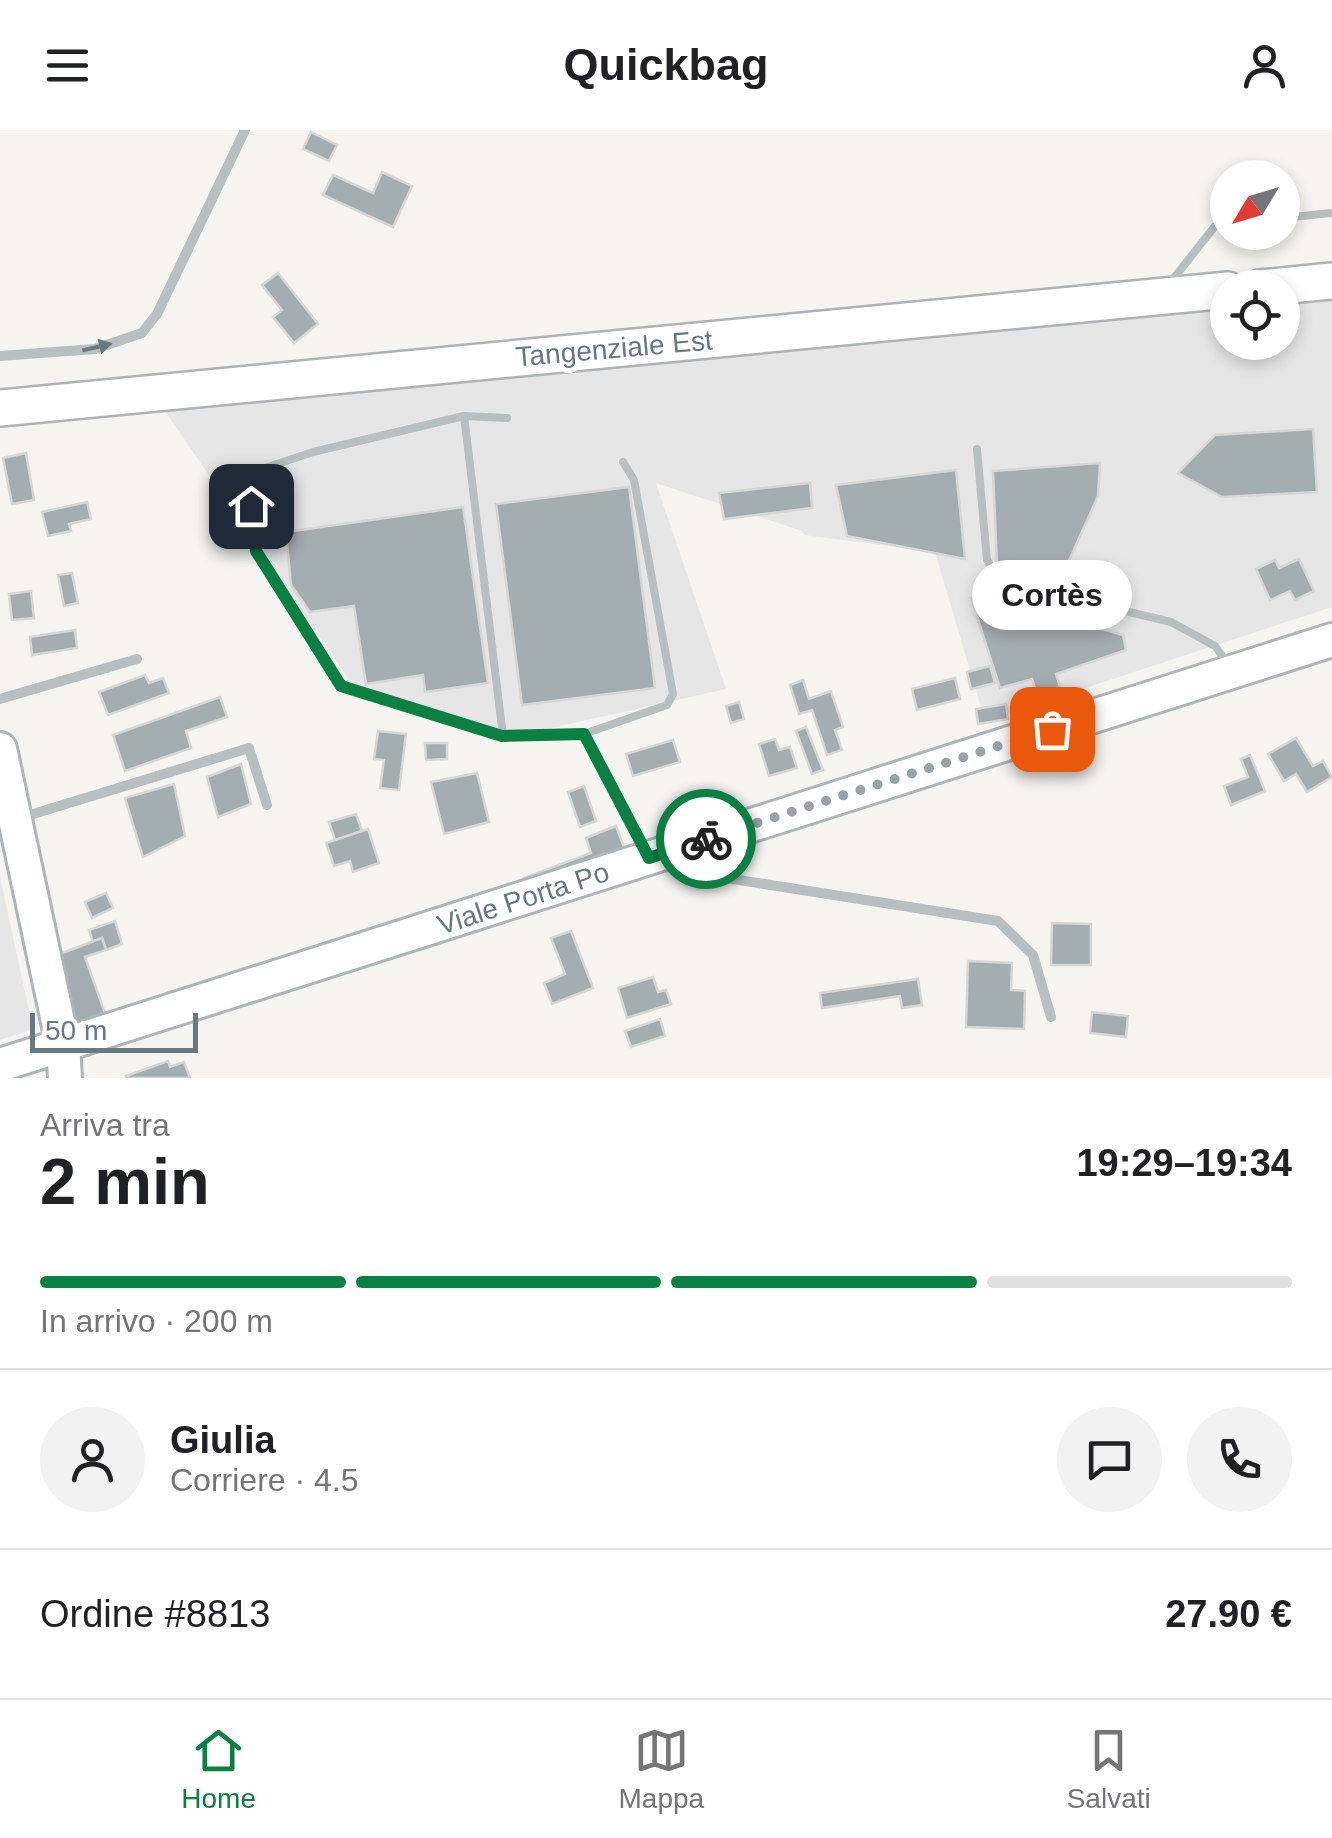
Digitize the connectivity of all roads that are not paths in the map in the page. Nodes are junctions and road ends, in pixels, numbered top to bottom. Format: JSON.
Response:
{"nodes":[{"id":1,"x":245,"y":130,"type":"edge"},
{"id":2,"x":1332,"y":213,"type":"edge"},
{"id":3,"x":1300,"y":216,"type":"edge"},
{"id":4,"x":1210,"y":233,"type":"edge"},
{"id":5,"x":1332,"y":281,"type":"edge"},
{"id":6,"x":1300,"y":284,"type":"edge"},
{"id":7,"x":1210,"y":292,"type":"edge"},
{"id":8,"x":1158,"y":297,"type":"junction"},
{"id":9,"x":0,"y":356,"type":"edge"},
{"id":10,"x":0,"y":408,"type":"edge"},
{"id":11,"x":464,"y":416,"type":"junction"},
{"id":12,"x":508,"y":418,"type":"dead end"},
{"id":13,"x":977,"y":449,"type":"dead end"},
{"id":14,"x":623,"y":462,"type":"dead end"},
{"id":15,"x":1332,"y":640,"type":"edge"},
{"id":16,"x":137,"y":660,"type":"dead end"},
{"id":17,"x":1234,"y":671,"type":"junction"},
{"id":18,"x":0,"y":700,"type":"edge"},
{"id":19,"x":584,"y":734,"type":"junction"},
{"id":20,"x":502,"y":736,"type":"junction"},
{"id":21,"x":0,"y":749,"type":"edge"},
{"id":22,"x":267,"y":806,"type":"dead end"},
{"id":23,"x":15,"y":819,"type":"junction"},
{"id":24,"x":688,"y":845,"type":"junction"},
{"id":25,"x":649,"y":858,"type":"junction"},
{"id":26,"x":1052,"y":1016,"type":"dead end"},
{"id":27,"x":63,"y":1045,"type":"junction"},
{"id":28,"x":0,"y":1065,"type":"edge"},
{"id":29,"x":65,"y":1078,"type":"edge"}],
"edges":[{"from":9,"to":1,"type":"street","one_way":true},
{"from":2,"to":3,"type":"lane"},
{"from":4,"to":8,"type":"lane"},
{"from":5,"to":6,"type":"main road"},
{"from":7,"to":8,"type":"main road","name":"Tangenziale Est"},
{"from":8,"to":10,"type":"main road","name":"Tangenziale Est"},
{"from":11,"to":12,"type":"lane"},
{"from":11,"to":20,"type":"lane"},
{"from":11,"to":20,"type":"lane"},
{"from":13,"to":17,"type":"lane"},
{"from":14,"to":19,"type":"lane"},
{"from":15,"to":17,"type":"main road","name":"Viale Porta Po"},
{"from":16,"to":18,"type":"street"},
{"from":17,"to":24,"type":"main road","name":"Viale Porta Po"},
{"from":19,"to":20,"type":"lane"},
{"from":19,"to":25,"type":"lane"},
{"from":21,"to":23,"type":"main road"},
{"from":22,"to":23,"type":"street"},
{"from":23,"to":27,"type":"main road"},
{"from":24,"to":25,"type":"main road","name":"Viale Porta Po"},
{"from":24,"to":26,"type":"street"},
{"from":25,"to":27,"type":"main road","name":"Viale Porta Po"},
{"from":27,"to":28,"type":"main road","name":"Viale Porta Po"},
{"from":27,"to":29,"type":"main road"}]}
